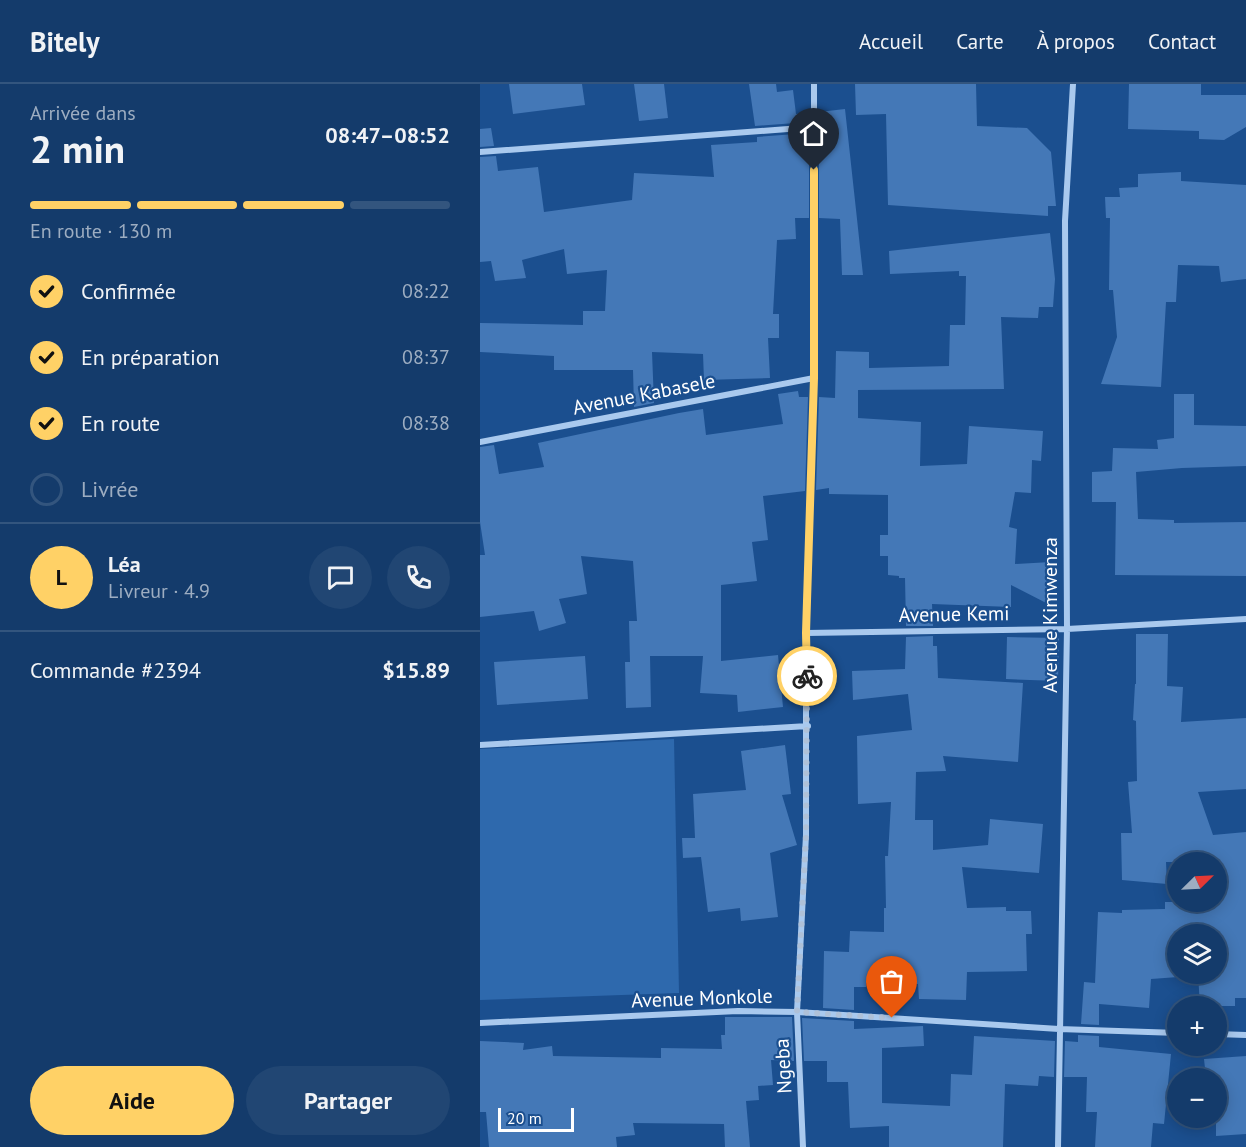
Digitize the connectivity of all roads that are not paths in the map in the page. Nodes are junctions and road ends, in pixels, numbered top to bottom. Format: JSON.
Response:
{"nodes":[{"id":1,"x":814,"y":84,"type":"edge"},
{"id":2,"x":1073,"y":84,"type":"edge"},
{"id":3,"x":814,"y":127,"type":"junction"},
{"id":4,"x":480,"y":152,"type":"edge"},
{"id":5,"x":814,"y":378,"type":"junction"},
{"id":6,"x":480,"y":442,"type":"edge"},
{"id":7,"x":1246,"y":619,"type":"edge"},
{"id":8,"x":1067,"y":629,"type":"junction"},
{"id":9,"x":806,"y":633,"type":"junction"},
{"id":10,"x":807,"y":726,"type":"junction"},
{"id":11,"x":480,"y":745,"type":"edge"},
{"id":12,"x":797,"y":1012,"type":"junction"},
{"id":13,"x":480,"y":1023,"type":"edge"},
{"id":14,"x":1059,"y":1029,"type":"junction"},
{"id":15,"x":1167,"y":1033,"type":"edge"},
{"id":16,"x":1227,"y":1034,"type":"edge"},
{"id":17,"x":1246,"y":1035,"type":"edge"},
{"id":18,"x":803,"y":1147,"type":"edge"},
{"id":19,"x":1058,"y":1147,"type":"edge"}],
"edges":[{"from":1,"to":3,"type":"street","name":"Ngeba"},
{"from":2,"to":8,"type":"street","name":"Avenue Kimwenza"},
{"from":3,"to":4,"type":"street"},
{"from":3,"to":5,"type":"street","name":"Ngeba"},
{"from":5,"to":6,"type":"street","name":"Avenue Kabasele"},
{"from":5,"to":9,"type":"street","name":"Ngeba"},
{"from":7,"to":8,"type":"street","name":"Avenue Kemi"},
{"from":8,"to":9,"type":"street","name":"Avenue Kemi"},
{"from":8,"to":14,"type":"street","name":"Avenue Kimwenza"},
{"from":9,"to":10,"type":"street","name":"Ngeba"},
{"from":10,"to":11,"type":"street"},
{"from":10,"to":12,"type":"street","name":"Ngeba"},
{"from":12,"to":13,"type":"street","name":"Avenue Monkole"},
{"from":12,"to":14,"type":"street","name":"Avenue Monkole"},
{"from":12,"to":18,"type":"street","name":"Ngeba"},
{"from":14,"to":15,"type":"street","name":"Avenue Monkole"},
{"from":14,"to":19,"type":"street","name":"Avenue Kimwenza"},
{"from":16,"to":17,"type":"street"}]}
